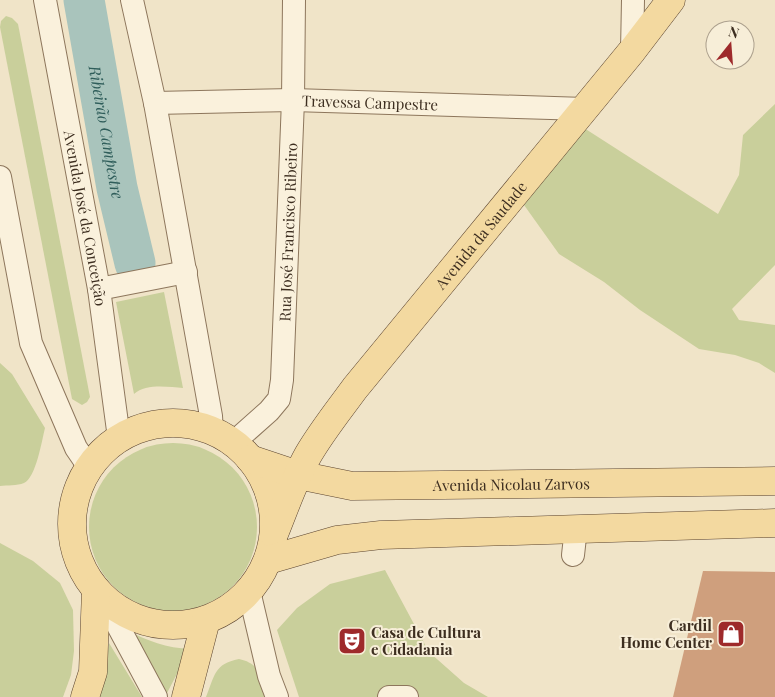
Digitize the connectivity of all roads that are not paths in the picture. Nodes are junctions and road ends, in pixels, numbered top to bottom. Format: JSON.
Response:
{"nodes":[{"id":1,"x":44,"y":0,"type":"edge"},
{"id":2,"x":132,"y":0,"type":"edge"},
{"id":3,"x":294,"y":0,"type":"edge"},
{"id":4,"x":632,"y":0,"type":"edge"},
{"id":5,"x":671,"y":0,"type":"edge"},
{"id":6,"x":632,"y":51,"type":"junction"},
{"id":7,"x":293,"y":100,"type":"junction"},
{"id":8,"x":155,"y":103,"type":"junction"},
{"id":9,"x":585,"y":109,"type":"junction"},
{"id":10,"x":0,"y":177,"type":"edge"},
{"id":11,"x":186,"y":272,"type":"junction"},
{"id":12,"x":99,"y":289,"type":"junction"},
{"id":13,"x":119,"y":438,"type":"junction"},
{"id":14,"x":232,"y":444,"type":"junction"},
{"id":15,"x":89,"y":467,"type":"junction"},
{"id":16,"x":298,"y":475,"type":"junction"},
{"id":17,"x":775,"y":481,"type":"edge"},
{"id":18,"x":775,"y":523,"type":"edge"},
{"id":19,"x":576,"y":528,"type":"junction"},
{"id":20,"x":271,"y":547,"type":"junction"},
{"id":21,"x":573,"y":555,"type":"dead end"},
{"id":22,"x":249,"y":591,"type":"junction"},
{"id":23,"x":100,"y":594,"type":"junction"},
{"id":24,"x":206,"y":620,"type":"junction"},
{"id":25,"x":85,"y":697,"type":"edge"},
{"id":26,"x":156,"y":697,"type":"edge"},
{"id":27,"x":186,"y":697,"type":"edge"},
{"id":28,"x":277,"y":697,"type":"edge"},
{"id":29,"x":390,"y":697,"type":"edge"},
{"id":30,"x":406,"y":697,"type":"edge"}],
"edges":[{"from":1,"to":12,"type":"street","name":"Avenida José da Conceição"},
{"from":2,"to":8,"type":"street"},
{"from":3,"to":7,"type":"street","name":"Rua José Francisco Ribeiro"},
{"from":4,"to":6,"type":"street"},
{"from":5,"to":6,"type":"main road","name":"Avenida da Saudade"},
{"from":6,"to":9,"type":"main road","name":"Avenida da Saudade"},
{"from":7,"to":8,"type":"street","name":"Travessa Campestre"},
{"from":7,"to":9,"type":"street","name":"Travessa Campestre"},
{"from":7,"to":14,"type":"street","name":"Rua José Francisco Ribeiro"},
{"from":8,"to":11,"type":"street"},
{"from":9,"to":16,"type":"main road","name":"Avenida da Saudade"},
{"from":10,"to":15,"type":"street"},
{"from":11,"to":12,"type":"street"},
{"from":11,"to":14,"type":"street"},
{"from":12,"to":13,"type":"street","name":"Avenida José da Conceição"},
{"from":13,"to":14,"type":"main road","name":"Avenida Nicolau Zarvos"},
{"from":13,"to":15,"type":"main road","name":"Avenida Nicolau Zarvos"},
{"from":14,"to":16,"type":"main road","name":"Avenida Nicolau Zarvos"},
{"from":14,"to":20,"type":"main road"},
{"from":15,"to":23,"type":"main road","name":"Avenida Nicolau Zarvos"},
{"from":16,"to":17,"type":"main road","name":"Avenida Nicolau Zarvos"},
{"from":16,"to":20,"type":"main road","name":"Avenida da Saudade"},
{"from":18,"to":19,"type":"main road"},
{"from":19,"to":20,"type":"main road"},
{"from":19,"to":21,"type":"street"},
{"from":20,"to":22,"type":"main road","name":"Avenida da Saudade"},
{"from":22,"to":24,"type":"main road","name":"Avenida da Saudade"},
{"from":22,"to":28,"type":"street"},
{"from":23,"to":24,"type":"main road","name":"Avenida da Saudade"},
{"from":23,"to":25,"type":"main road"},
{"from":23,"to":26,"type":"street"},
{"from":24,"to":27,"type":"main road"},
{"from":29,"to":30,"type":"street"}]}
